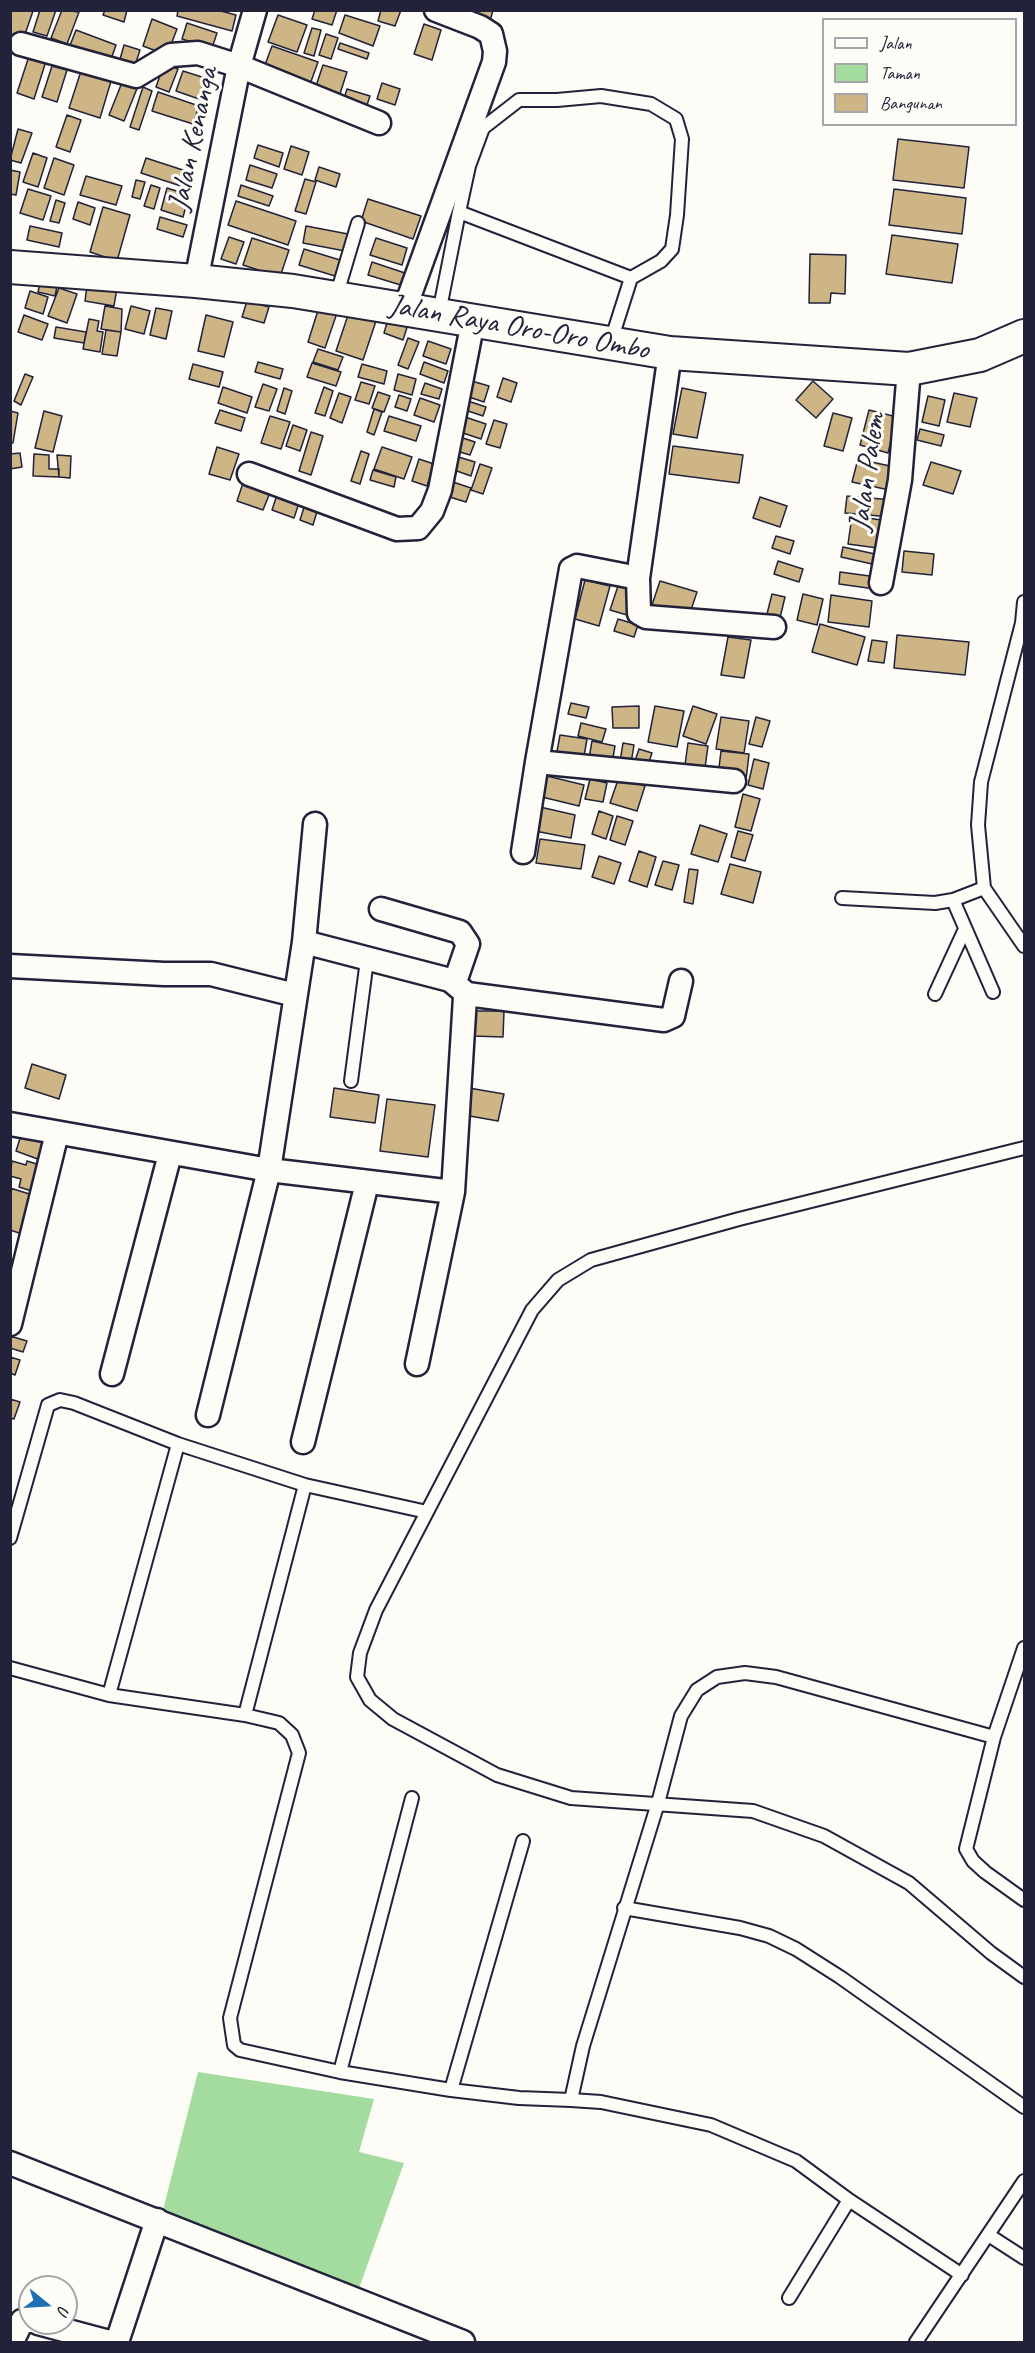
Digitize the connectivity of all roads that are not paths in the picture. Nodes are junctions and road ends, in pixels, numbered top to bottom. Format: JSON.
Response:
{"nodes":[{"id":1,"x":255,"y":10,"type":"edge"},
{"id":2,"x":436,"y":10,"type":"edge"},
{"id":3,"x":21,"y":44,"type":"dead end"},
{"id":4,"x":239,"y":66,"type":"junction"},
{"id":5,"x":379,"y":123,"type":"dead end"},
{"id":6,"x":459,"y":212,"type":"junction"},
{"id":7,"x":358,"y":224,"type":"dead end"},
{"id":8,"x":10,"y":267,"type":"edge"},
{"id":9,"x":631,"y":278,"type":"junction"},
{"id":10,"x":196,"y":281,"type":"junction"},
{"id":11,"x":336,"y":298,"type":"junction"},
{"id":12,"x":405,"y":308,"type":"junction"},
{"id":13,"x":438,"y":315,"type":"junction"},
{"id":14,"x":473,"y":321,"type":"junction"},
{"id":15,"x":1024,"y":336,"type":"edge"},
{"id":16,"x":610,"y":342,"type":"junction"},
{"id":17,"x":670,"y":353,"type":"junction"},
{"id":18,"x":909,"y":369,"type":"junction"},
{"id":19,"x":249,"y":474,"type":"dead end"},
{"id":20,"x":638,"y":578,"type":"junction"},
{"id":21,"x":881,"y":583,"type":"dead end"},
{"id":22,"x":1024,"y":602,"type":"edge"},
{"id":23,"x":1023,"y":623,"type":"edge"},
{"id":24,"x":774,"y":627,"type":"dead end"},
{"id":25,"x":537,"y":762,"type":"junction"},
{"id":26,"x":734,"y":781,"type":"dead end"},
{"id":27,"x":315,"y":824,"type":"dead end"},
{"id":28,"x":523,"y":852,"type":"dead end"},
{"id":29,"x":984,"y":888,"type":"junction"},
{"id":30,"x":842,"y":898,"type":"dead end"},
{"id":31,"x":953,"y":900,"type":"junction"},
{"id":32,"x":381,"y":909,"type":"dead end"},
{"id":33,"x":965,"y":930,"type":"junction"},
{"id":34,"x":304,"y":942,"type":"junction"},
{"id":35,"x":1024,"y":946,"type":"edge"},
{"id":36,"x":367,"y":960,"type":"junction"},
{"id":37,"x":10,"y":966,"type":"edge"},
{"id":38,"x":681,"y":981,"type":"dead end"},
{"id":39,"x":461,"y":988,"type":"junction"},
{"id":40,"x":993,"y":992,"type":"dead end"},
{"id":41,"x":934,"y":993,"type":"dead end"},
{"id":42,"x":295,"y":995,"type":"junction"},
{"id":43,"x":351,"y":1081,"type":"dead end"},
{"id":44,"x":10,"y":1124,"type":"edge"},
{"id":45,"x":57,"y":1133,"type":"junction"},
{"id":46,"x":1024,"y":1148,"type":"edge"},
{"id":47,"x":170,"y":1154,"type":"junction"},
{"id":48,"x":269,"y":1170,"type":"junction"},
{"id":49,"x":367,"y":1183,"type":"junction"},
{"id":50,"x":453,"y":1192,"type":"junction"},
{"id":51,"x":10,"y":1324,"type":"edge"},
{"id":52,"x":417,"y":1364,"type":"dead end"},
{"id":53,"x":112,"y":1374,"type":"dead end"},
{"id":54,"x":208,"y":1415,"type":"dead end"},
{"id":55,"x":303,"y":1442,"type":"dead end"},
{"id":56,"x":178,"y":1444,"type":"junction"},
{"id":57,"x":305,"y":1485,"type":"junction"},
{"id":58,"x":427,"y":1512,"type":"junction"},
{"id":59,"x":10,"y":1538,"type":"edge"},
{"id":60,"x":1024,"y":1648,"type":"edge"},
{"id":61,"x":10,"y":1668,"type":"edge"},
{"id":62,"x":109,"y":1695,"type":"junction"},
{"id":63,"x":245,"y":1715,"type":"junction"},
{"id":64,"x":994,"y":1737,"type":"junction"},
{"id":65,"x":412,"y":1798,"type":"dead end"},
{"id":66,"x":658,"y":1803,"type":"junction"},
{"id":67,"x":523,"y":1840,"type":"dead end"},
{"id":68,"x":1024,"y":1900,"type":"edge"},
{"id":69,"x":624,"y":1908,"type":"junction"},
{"id":70,"x":1024,"y":1977,"type":"edge"},
{"id":71,"x":340,"y":2072,"type":"junction"},
{"id":72,"x":451,"y":2090,"type":"junction"},
{"id":73,"x":571,"y":2100,"type":"junction"},
{"id":74,"x":1024,"y":2108,"type":"edge"},
{"id":75,"x":10,"y":2163,"type":"edge"},
{"id":76,"x":1024,"y":2181,"type":"edge"},
{"id":77,"x":849,"y":2200,"type":"junction"},
{"id":78,"x":157,"y":2220,"type":"junction"},
{"id":79,"x":990,"y":2236,"type":"junction"},
{"id":80,"x":1024,"y":2258,"type":"edge"},
{"id":81,"x":962,"y":2275,"type":"junction"},
{"id":82,"x":789,"y":2298,"type":"dead end"},
{"id":83,"x":78,"y":2334,"type":"edge"},
{"id":84,"x":109,"y":2343,"type":"edge"},
{"id":85,"x":117,"y":2343,"type":"edge"},
{"id":86,"x":464,"y":2343,"type":"edge"},
{"id":87,"x":916,"y":2343,"type":"edge"}],
"edges":[{"from":1,"to":4,"type":"street","name":"Jalan Kenanga"},
{"from":2,"to":12,"type":"street"},
{"from":3,"to":4,"type":"street"},
{"from":4,"to":5,"type":"street"},
{"from":4,"to":10,"type":"street","name":"Jalan Kenanga"},
{"from":6,"to":9,"type":"lane"},
{"from":6,"to":9,"type":"lane"},
{"from":6,"to":13,"type":"lane"},
{"from":7,"to":11,"type":"lane"},
{"from":8,"to":10,"type":"main road","name":"Jalan Raya Oro-Oro Ombo"},
{"from":9,"to":16,"type":"lane"},
{"from":10,"to":11,"type":"main road","name":"Jalan Raya Oro-Oro Ombo"},
{"from":11,"to":12,"type":"main road","name":"Jalan Raya Oro-Oro Ombo"},
{"from":12,"to":13,"type":"main road","name":"Jalan Raya Oro-Oro Ombo"},
{"from":13,"to":14,"type":"main road","name":"Jalan Raya Oro-Oro Ombo"},
{"from":14,"to":16,"type":"main road","name":"Jalan Raya Oro-Oro Ombo"},
{"from":14,"to":19,"type":"street"},
{"from":15,"to":18,"type":"main road","name":"Jalan Raya Oro-Oro Ombo"},
{"from":16,"to":17,"type":"main road","name":"Jalan Raya Oro-Oro Ombo"},
{"from":17,"to":18,"type":"main road","name":"Jalan Raya Oro-Oro Ombo"},
{"from":17,"to":20,"type":"street"},
{"from":18,"to":21,"type":"street","name":"Jalan Palem"},
{"from":20,"to":24,"type":"street"},
{"from":20,"to":25,"type":"street"},
{"from":22,"to":23,"type":"lane"},
{"from":23,"to":29,"type":"lane"},
{"from":25,"to":26,"type":"street"},
{"from":25,"to":28,"type":"street"},
{"from":27,"to":34,"type":"street"},
{"from":29,"to":31,"type":"lane"},
{"from":29,"to":35,"type":"lane"},
{"from":30,"to":31,"type":"lane"},
{"from":31,"to":33,"type":"lane"},
{"from":32,"to":39,"type":"street"},
{"from":33,"to":40,"type":"lane"},
{"from":33,"to":41,"type":"lane"},
{"from":34,"to":36,"type":"street"},
{"from":34,"to":42,"type":"street"},
{"from":36,"to":39,"type":"street"},
{"from":36,"to":43,"type":"lane"},
{"from":37,"to":42,"type":"street"},
{"from":38,"to":39,"type":"street"},
{"from":39,"to":50,"type":"street"},
{"from":42,"to":48,"type":"street"},
{"from":44,"to":45,"type":"street"},
{"from":45,"to":47,"type":"street"},
{"from":45,"to":51,"type":"street"},
{"from":46,"to":58,"type":"lane"},
{"from":47,"to":48,"type":"street"},
{"from":47,"to":53,"type":"street"},
{"from":48,"to":49,"type":"street"},
{"from":48,"to":54,"type":"street"},
{"from":49,"to":50,"type":"street"},
{"from":49,"to":55,"type":"street"},
{"from":50,"to":52,"type":"street"},
{"from":56,"to":57,"type":"lane"},
{"from":56,"to":59,"type":"lane"},
{"from":56,"to":62,"type":"lane"},
{"from":57,"to":58,"type":"lane"},
{"from":57,"to":63,"type":"lane"},
{"from":58,"to":66,"type":"lane"},
{"from":60,"to":64,"type":"lane"},
{"from":61,"to":62,"type":"lane"},
{"from":62,"to":63,"type":"lane"},
{"from":63,"to":71,"type":"lane"},
{"from":64,"to":66,"type":"lane"},
{"from":64,"to":68,"type":"lane"},
{"from":65,"to":71,"type":"lane"},
{"from":66,"to":69,"type":"lane"},
{"from":66,"to":70,"type":"lane"},
{"from":67,"to":72,"type":"lane"},
{"from":69,"to":73,"type":"lane"},
{"from":69,"to":74,"type":"lane"},
{"from":71,"to":72,"type":"lane"},
{"from":72,"to":73,"type":"lane"},
{"from":73,"to":77,"type":"lane"},
{"from":75,"to":78,"type":"street"},
{"from":76,"to":79,"type":"lane"},
{"from":77,"to":81,"type":"lane"},
{"from":77,"to":82,"type":"lane"},
{"from":78,"to":85,"type":"street"},
{"from":78,"to":86,"type":"street"},
{"from":79,"to":80,"type":"lane"},
{"from":79,"to":81,"type":"lane"},
{"from":81,"to":87,"type":"lane"},
{"from":83,"to":84,"type":"street"}]}
